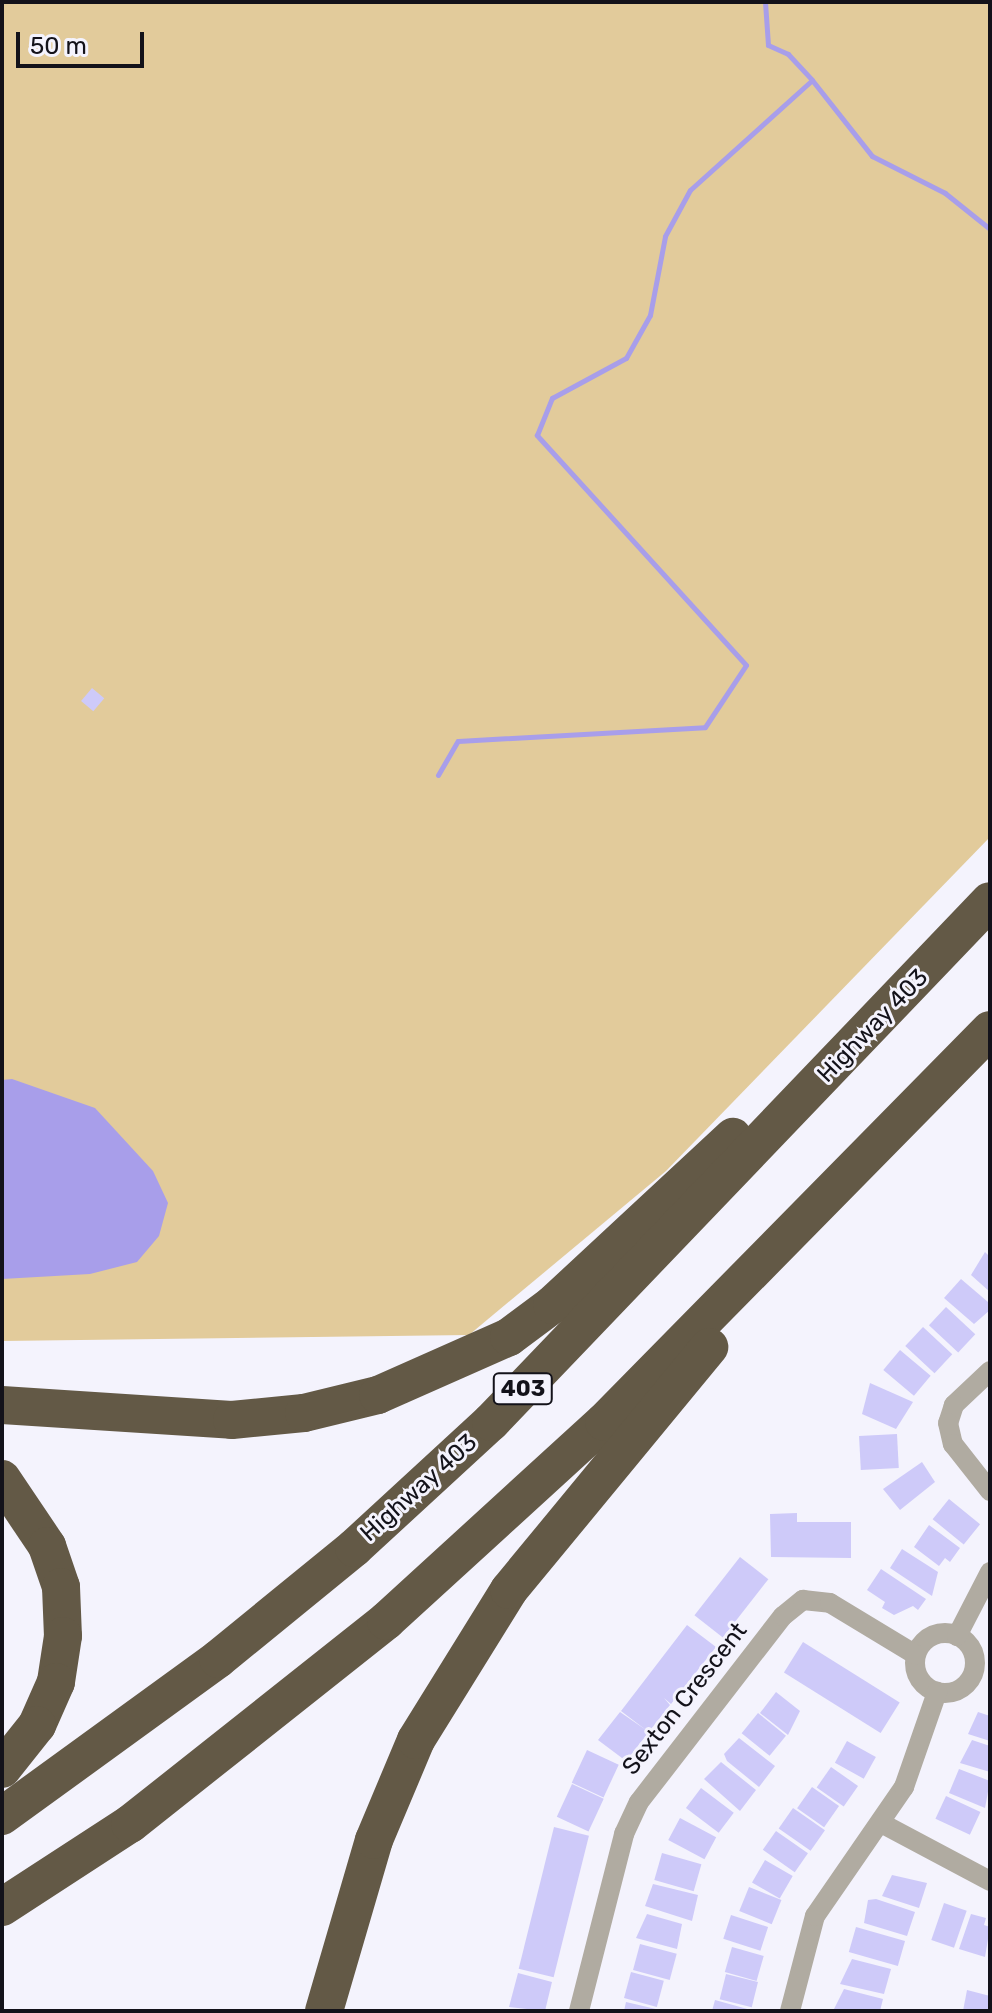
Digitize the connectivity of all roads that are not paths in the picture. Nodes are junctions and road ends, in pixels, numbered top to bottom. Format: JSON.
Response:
{"nodes":[{"id":1,"x":990,"y":900,"type":"edge"},
{"id":2,"x":990,"y":1030,"type":"edge"},
{"id":3,"x":866,"y":1157,"type":"junction"},
{"id":4,"x":990,"y":1371,"type":"edge"},
{"id":5,"x":2,"y":1405,"type":"edge"},
{"id":6,"x":2,"y":1479,"type":"edge"},
{"id":7,"x":990,"y":1491,"type":"edge"},
{"id":8,"x":990,"y":1572,"type":"edge"},
{"id":9,"x":957,"y":1636,"type":"junction"},
{"id":10,"x":916,"y":1655,"type":"junction"},
{"id":11,"x":982,"y":1672,"type":"edge"},
{"id":12,"x":937,"y":1692,"type":"junction"},
{"id":13,"x":2,"y":1769,"type":"edge"},
{"id":14,"x":2,"y":1816,"type":"edge"},
{"id":15,"x":881,"y":1823,"type":"junction"},
{"id":16,"x":990,"y":1881,"type":"edge"},
{"id":17,"x":2,"y":1907,"type":"edge"},
{"id":18,"x":324,"y":2011,"type":"edge"},
{"id":19,"x":579,"y":2011,"type":"edge"},
{"id":20,"x":790,"y":2011,"type":"edge"}],
"edges":[{"from":1,"to":5,"type":"highway"},
{"from":1,"to":14,"type":"highway","name":"Highway 403","number":"403"},
{"from":2,"to":3,"type":"highway"},
{"from":3,"to":17,"type":"highway"},
{"from":3,"to":18,"type":"highway"},
{"from":4,"to":7,"type":"street"},
{"from":6,"to":13,"type":"highway"},
{"from":8,"to":9,"type":"street"},
{"from":9,"to":10,"type":"street"},
{"from":9,"to":11,"type":"street"},
{"from":10,"to":12,"type":"street"},
{"from":10,"to":19,"type":"street","name":"Sexton Crescent"},
{"from":11,"to":12,"type":"street"},
{"from":12,"to":15,"type":"street"},
{"from":15,"to":16,"type":"street"},
{"from":15,"to":20,"type":"street"}]}
